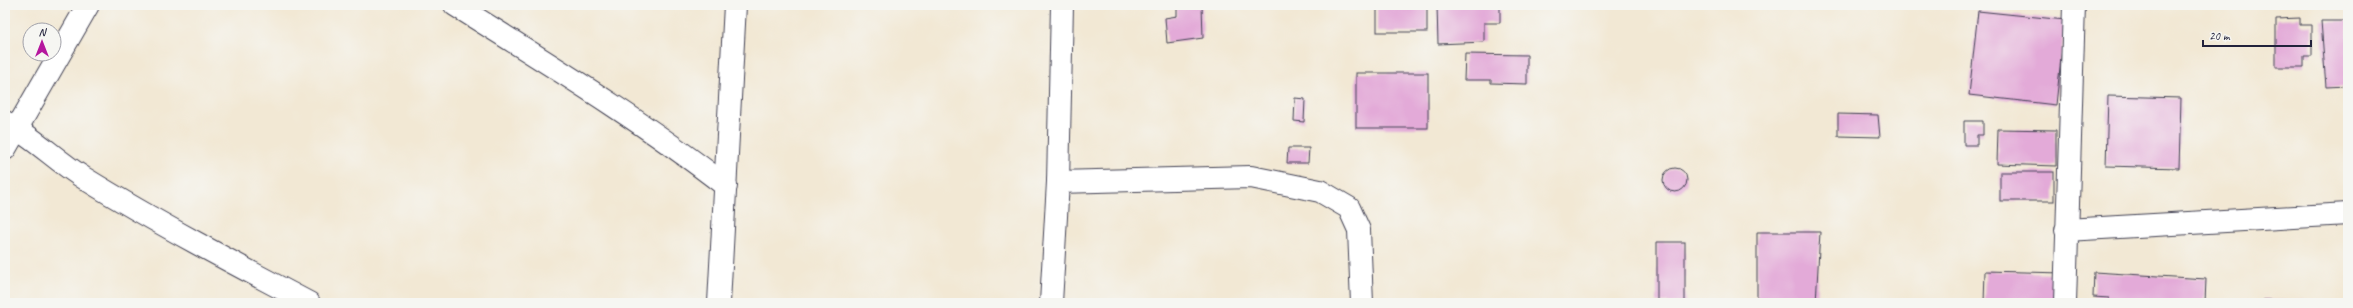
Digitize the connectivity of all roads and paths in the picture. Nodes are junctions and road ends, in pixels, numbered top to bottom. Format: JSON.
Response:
{"nodes":[{"id":1,"x":88,"y":5,"type":"edge"},
{"id":2,"x":455,"y":5,"type":"edge"},
{"id":3,"x":735,"y":5,"type":"edge"},
{"id":4,"x":1062,"y":5,"type":"edge"},
{"id":5,"x":2074,"y":5,"type":"edge"},
{"id":6,"x":11,"y":125,"type":"edge"},
{"id":7,"x":5,"y":149,"type":"edge"},
{"id":8,"x":1058,"y":182,"type":"junction"},
{"id":9,"x":726,"y":186,"type":"junction"},
{"id":10,"x":2348,"y":214,"type":"edge"},
{"id":11,"x":2066,"y":230,"type":"junction"},
{"id":12,"x":309,"y":303,"type":"edge"},
{"id":13,"x":719,"y":303,"type":"edge"},
{"id":14,"x":1051,"y":303,"type":"edge"},
{"id":15,"x":1362,"y":303,"type":"edge"},
{"id":16,"x":2065,"y":303,"type":"edge"}],
"edges":[{"from":1,"to":6,"type":"street"},
{"from":2,"to":9,"type":"street"},
{"from":3,"to":9,"type":"street"},
{"from":4,"to":8,"type":"street"},
{"from":5,"to":11,"type":"street"},
{"from":6,"to":7,"type":"street"},
{"from":6,"to":12,"type":"street"},
{"from":8,"to":14,"type":"street"},
{"from":8,"to":15,"type":"street"},
{"from":9,"to":13,"type":"street"},
{"from":10,"to":11,"type":"street"},
{"from":11,"to":16,"type":"street"}]}
